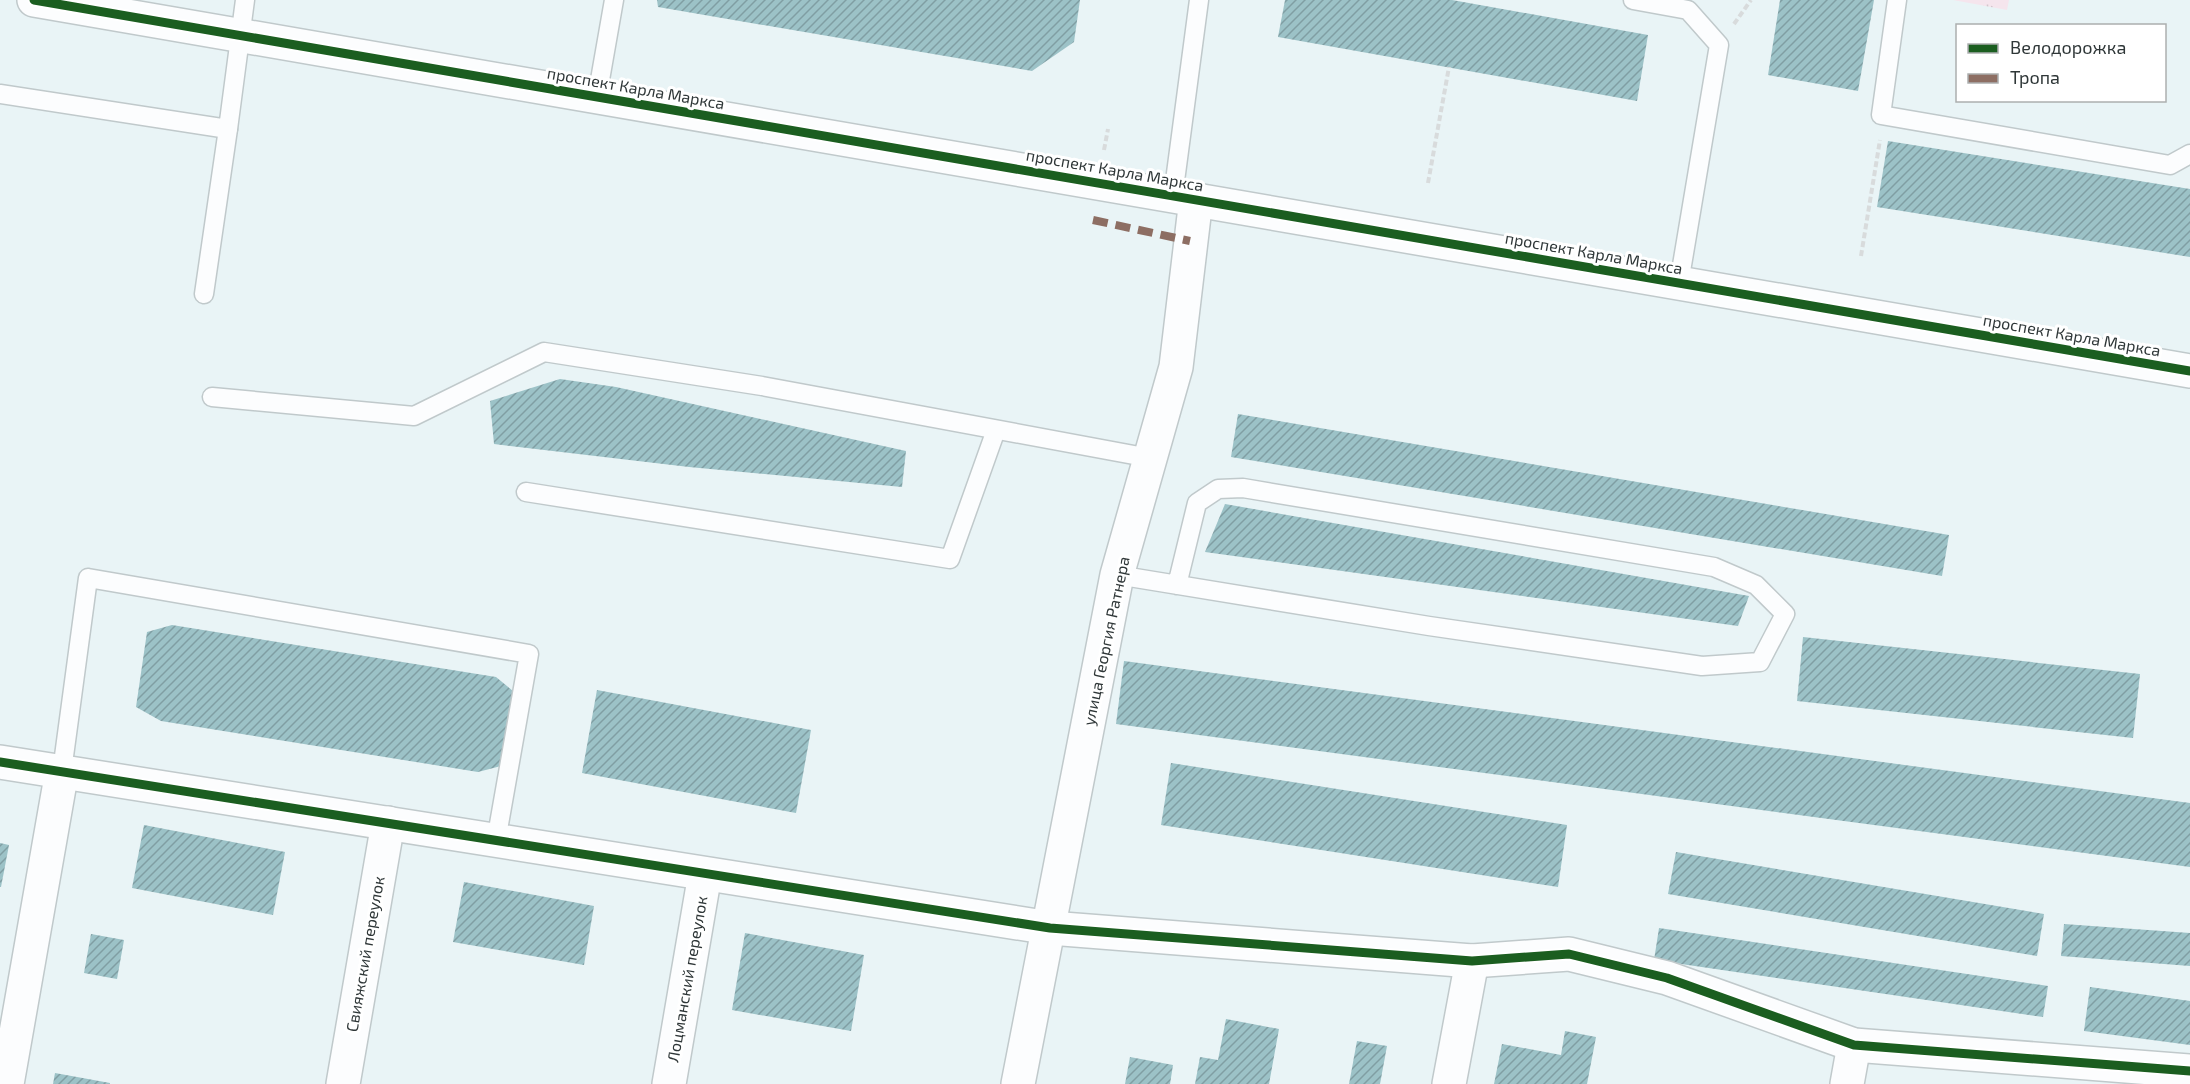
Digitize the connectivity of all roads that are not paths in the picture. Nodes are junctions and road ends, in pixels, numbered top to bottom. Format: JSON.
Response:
{"nodes":[{"id":1,"x":34,"y":0,"type":"edge"},
{"id":2,"x":245,"y":0,"type":"edge"},
{"id":3,"x":614,"y":0,"type":"edge"},
{"id":4,"x":1199,"y":0,"type":"edge"},
{"id":5,"x":1633,"y":0,"type":"edge"},
{"id":6,"x":1897,"y":0,"type":"edge"},
{"id":7,"x":239,"y":35,"type":"junction"},
{"id":8,"x":0,"y":94,"type":"edge"},
{"id":9,"x":597,"y":97,"type":"junction"},
{"id":10,"x":228,"y":129,"type":"junction"},
{"id":11,"x":2190,"y":153,"type":"edge"},
{"id":12,"x":1184,"y":198,"type":"junction"},
{"id":13,"x":1679,"y":283,"type":"junction"},
{"id":14,"x":204,"y":294,"type":"dead end"},
{"id":15,"x":2190,"y":371,"type":"edge"},
{"id":16,"x":212,"y":397,"type":"dead end"},
{"id":17,"x":996,"y":430,"type":"junction"},
{"id":18,"x":1150,"y":458,"type":"junction"},
{"id":19,"x":526,"y":492,"type":"dead end"},
{"id":20,"x":1118,"y":575,"type":"junction"},
{"id":21,"x":1177,"y":585,"type":"junction"},
{"id":22,"x":0,"y":762,"type":"edge"},
{"id":23,"x":62,"y":771,"type":"junction"},
{"id":24,"x":387,"y":823,"type":"junction"},
{"id":25,"x":496,"y":841,"type":"junction"},
{"id":26,"x":705,"y":874,"type":"junction"},
{"id":27,"x":1050,"y":928,"type":"junction"},
{"id":28,"x":1472,"y":961,"type":"junction"},
{"id":29,"x":1854,"y":1045,"type":"junction"},
{"id":30,"x":2190,"y":1071,"type":"edge"},
{"id":31,"x":7,"y":1084,"type":"edge"},
{"id":32,"x":343,"y":1084,"type":"edge"},
{"id":33,"x":669,"y":1084,"type":"edge"},
{"id":34,"x":1018,"y":1084,"type":"edge"},
{"id":35,"x":1449,"y":1084,"type":"edge"},
{"id":36,"x":1847,"y":1084,"type":"edge"}],
"edges":[{"from":1,"to":7,"type":"street","name":"проспект Карла Маркса"},
{"from":2,"to":7,"type":"lane"},
{"from":3,"to":9,"type":"lane"},
{"from":4,"to":12,"type":"lane"},
{"from":5,"to":13,"type":"lane"},
{"from":6,"to":11,"type":"lane"},
{"from":7,"to":9,"type":"street","name":"проспект Карла Маркса"},
{"from":7,"to":10,"type":"lane"},
{"from":8,"to":10,"type":"lane"},
{"from":9,"to":12,"type":"street","name":"проспект Карла Маркса"},
{"from":10,"to":14,"type":"lane"},
{"from":12,"to":13,"type":"street","name":"проспект Карла Маркса"},
{"from":12,"to":18,"type":"street","name":"улица Георгия Ратнера"},
{"from":13,"to":15,"type":"street","name":"проспект Карла Маркса"},
{"from":16,"to":17,"type":"lane"},
{"from":17,"to":18,"type":"lane"},
{"from":17,"to":19,"type":"lane"},
{"from":18,"to":20,"type":"street","name":"улица Георгия Ратнера"},
{"from":20,"to":21,"type":"lane"},
{"from":20,"to":27,"type":"street","name":"улица Георгия Ратнера"},
{"from":21,"to":21,"type":"lane"},
{"from":22,"to":23,"type":"street"},
{"from":23,"to":24,"type":"street"},
{"from":23,"to":25,"type":"lane"},
{"from":23,"to":31,"type":"street"},
{"from":24,"to":25,"type":"street"},
{"from":24,"to":32,"type":"street","name":"Свияжский переулок"},
{"from":25,"to":26,"type":"street"},
{"from":26,"to":27,"type":"street"},
{"from":26,"to":33,"type":"street","name":"Лоцманский переулок"},
{"from":27,"to":28,"type":"street"},
{"from":27,"to":34,"type":"street","name":"улица Георгия Ратнера"},
{"from":28,"to":29,"type":"street"},
{"from":28,"to":35,"type":"street"},
{"from":29,"to":30,"type":"street"},
{"from":29,"to":36,"type":"street"}]}
